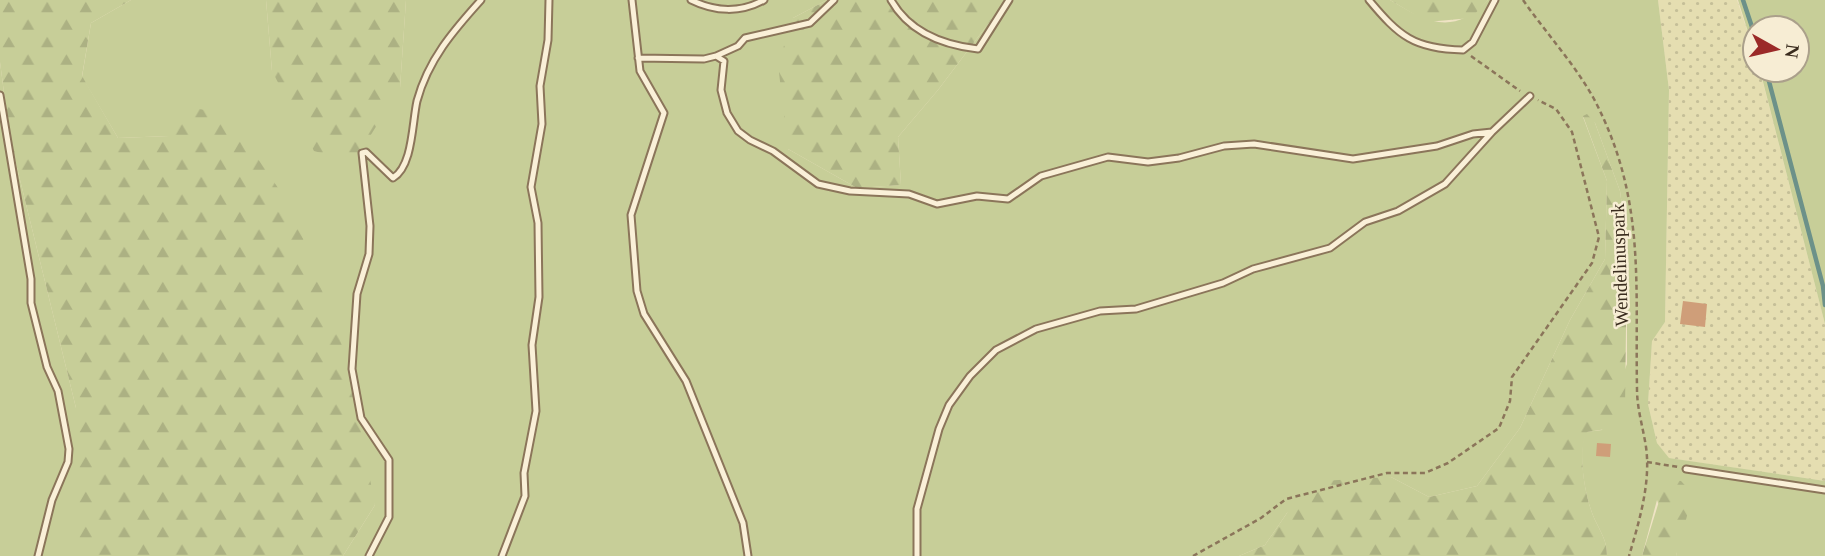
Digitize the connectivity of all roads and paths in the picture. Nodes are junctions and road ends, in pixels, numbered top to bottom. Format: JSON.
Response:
{"nodes":[{"id":1,"x":481,"y":0,"type":"edge"},
{"id":2,"x":549,"y":0,"type":"edge"},
{"id":3,"x":632,"y":0,"type":"edge"},
{"id":4,"x":691,"y":0,"type":"edge"},
{"id":5,"x":764,"y":0,"type":"edge"},
{"id":6,"x":834,"y":0,"type":"edge"},
{"id":7,"x":891,"y":0,"type":"edge"},
{"id":8,"x":1009,"y":0,"type":"edge"},
{"id":9,"x":1369,"y":0,"type":"edge"},
{"id":10,"x":1495,"y":0,"type":"edge"},
{"id":11,"x":1523,"y":0,"type":"edge"},
{"id":12,"x":1463,"y":50,"type":"junction"},
{"id":13,"x":716,"y":56,"type":"junction"},
{"id":14,"x":638,"y":58,"type":"junction"},
{"id":15,"x":0,"y":95,"type":"edge"},
{"id":16,"x":1530,"y":96,"type":"junction"},
{"id":17,"x":1492,"y":132,"type":"junction"},
{"id":18,"x":1647,"y":462,"type":"junction"},
{"id":19,"x":1673,"y":467,"type":"dead end"},
{"id":20,"x":1686,"y":469,"type":"dead end"},
{"id":21,"x":1825,"y":490,"type":"edge"},
{"id":22,"x":38,"y":556,"type":"edge"},
{"id":23,"x":369,"y":556,"type":"edge"},
{"id":24,"x":502,"y":556,"type":"edge"},
{"id":25,"x":748,"y":556,"type":"edge"},
{"id":26,"x":917,"y":556,"type":"edge"},
{"id":27,"x":1193,"y":556,"type":"edge"},
{"id":28,"x":1629,"y":556,"type":"edge"}],
"edges":[{"from":1,"to":23,"type":"lane"},
{"from":2,"to":24,"type":"lane"},
{"from":3,"to":14,"type":"lane"},
{"from":4,"to":5,"type":"lane"},
{"from":6,"to":13,"type":"lane"},
{"from":7,"to":8,"type":"lane"},
{"from":9,"to":12,"type":"lane"},
{"from":10,"to":12,"type":"lane"},
{"from":11,"to":18,"type":"path","name":"Wendelinuspark"},
{"from":12,"to":16,"type":"path"},
{"from":13,"to":14,"type":"lane"},
{"from":13,"to":17,"type":"lane"},
{"from":14,"to":25,"type":"lane"},
{"from":15,"to":22,"type":"lane"},
{"from":16,"to":17,"type":"lane"},
{"from":16,"to":27,"type":"path"},
{"from":17,"to":26,"type":"lane"},
{"from":18,"to":19,"type":"path"},
{"from":18,"to":28,"type":"path","name":"Wendelinuspark"},
{"from":20,"to":21,"type":"lane"}]}
